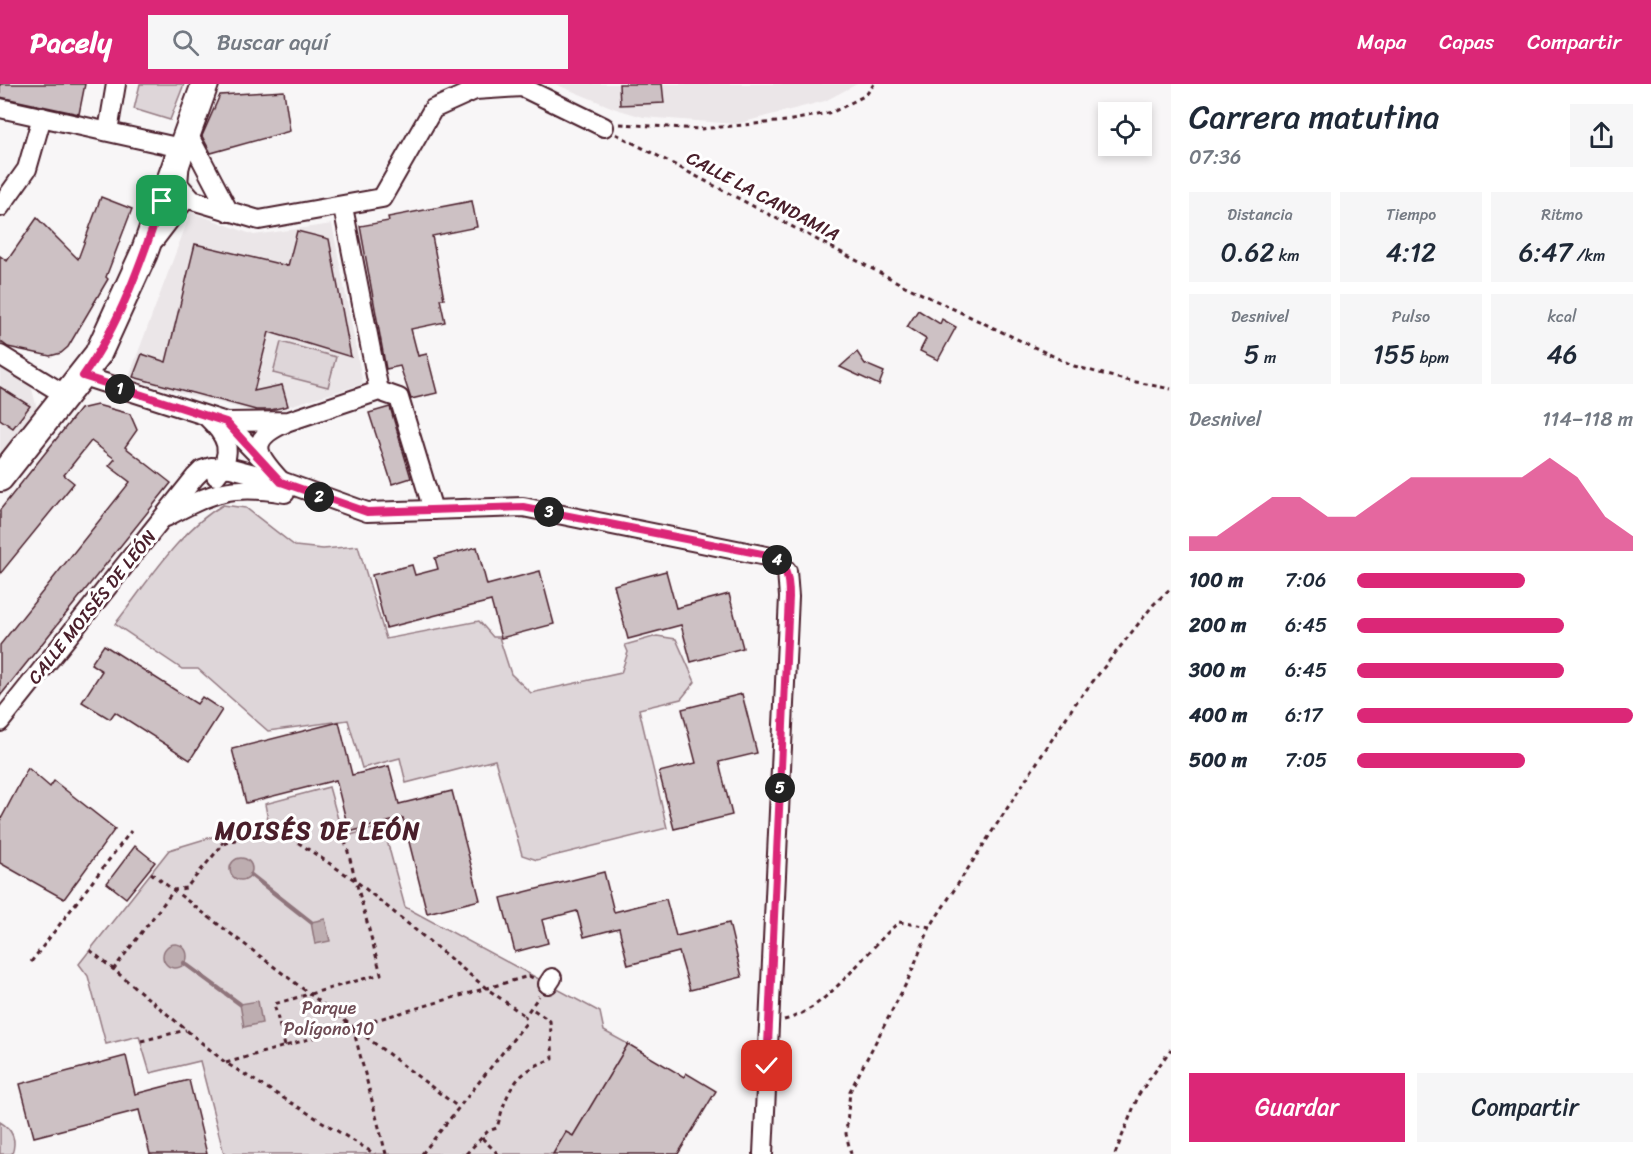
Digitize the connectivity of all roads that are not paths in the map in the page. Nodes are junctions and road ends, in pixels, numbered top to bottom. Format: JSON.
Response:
{"nodes":[{"id":1,"x":116,"y":84,"type":"edge"},
{"id":2,"x":205,"y":84,"type":"edge"},
{"id":3,"x":0,"y":108,"type":"edge"},
{"id":4,"x":42,"y":117,"type":"junction"},
{"id":5,"x":604,"y":128,"type":"road end"},
{"id":6,"x":108,"y":131,"type":"junction"},
{"id":7,"x":184,"y":140,"type":"junction"},
{"id":8,"x":187,"y":197,"type":"junction"},
{"id":9,"x":0,"y":207,"type":"edge"},
{"id":10,"x":343,"y":207,"type":"junction"},
{"id":11,"x":229,"y":212,"type":"junction"},
{"id":12,"x":144,"y":253,"type":"junction"},
{"id":13,"x":0,"y":355,"type":"edge"},
{"id":14,"x":83,"y":376,"type":"junction"},
{"id":15,"x":379,"y":391,"type":"junction"},
{"id":16,"x":67,"y":396,"type":"junction"},
{"id":17,"x":205,"y":415,"type":"junction"},
{"id":18,"x":289,"y":421,"type":"junction"},
{"id":19,"x":226,"y":422,"type":"junction"},
{"id":20,"x":260,"y":457,"type":"junction"},
{"id":21,"x":223,"y":467,"type":"junction"},
{"id":22,"x":0,"y":478,"type":"edge"},
{"id":23,"x":281,"y":482,"type":"junction"},
{"id":24,"x":323,"y":499,"type":"junction"},
{"id":25,"x":188,"y":505,"type":"junction"},
{"id":26,"x":433,"y":510,"type":"junction"},
{"id":27,"x":162,"y":520,"type":"junction"},
{"id":28,"x":2,"y":717,"type":"edge"},
{"id":29,"x":763,"y":1154,"type":"edge"}],
"edges":[{"from":1,"to":6,"type":"street"},
{"from":2,"to":7,"type":"main road"},
{"from":3,"to":4,"type":"street"},
{"from":4,"to":6,"type":"street"},
{"from":4,"to":9,"type":"street"},
{"from":5,"to":10,"type":"street"},
{"from":6,"to":7,"type":"street"},
{"from":7,"to":8,"type":"street"},
{"from":7,"to":11,"type":"street"},
{"from":7,"to":12,"type":"main road"},
{"from":8,"to":11,"type":"street"},
{"from":8,"to":12,"type":"street"},
{"from":10,"to":11,"type":"street"},
{"from":10,"to":15,"type":"street"},
{"from":12,"to":14,"type":"main road"},
{"from":13,"to":16,"type":"street"},
{"from":14,"to":16,"type":"main road"},
{"from":14,"to":17,"type":"street"},
{"from":15,"to":18,"type":"street"},
{"from":15,"to":26,"type":"street"},
{"from":16,"to":22,"type":"main road"},
{"from":17,"to":19,"type":"street"},
{"from":17,"to":21,"type":"street"},
{"from":18,"to":19,"type":"street"},
{"from":18,"to":20,"type":"street"},
{"from":19,"to":20,"type":"street","name":"CALLE MOISÉS DE LEÓN"},
{"from":20,"to":23,"type":"street","name":"CALLE MOISÉS DE LEÓN"},
{"from":21,"to":23,"type":"street","name":"CALLE MOISÉS DE LEÓN"},
{"from":21,"to":25,"type":"street","name":"CALLE MOISÉS DE LEÓN"},
{"from":21,"to":27,"type":"street","name":"CALLE MOISÉS DE LEÓN"},
{"from":23,"to":24,"type":"street","name":"CALLE MOISÉS DE LEÓN"},
{"from":24,"to":25,"type":"street","name":"CALLE MOISÉS DE LEÓN"},
{"from":24,"to":26,"type":"street","name":"CALLE MOISÉS DE LEÓN"},
{"from":25,"to":27,"type":"street","name":"CALLE MOISÉS DE LEÓN"},
{"from":26,"to":29,"type":"street","name":"CALLE MOISÉS DE LEÓN"},
{"from":27,"to":28,"type":"street","name":"CALLE MOISÉS DE LEÓN"}]}
